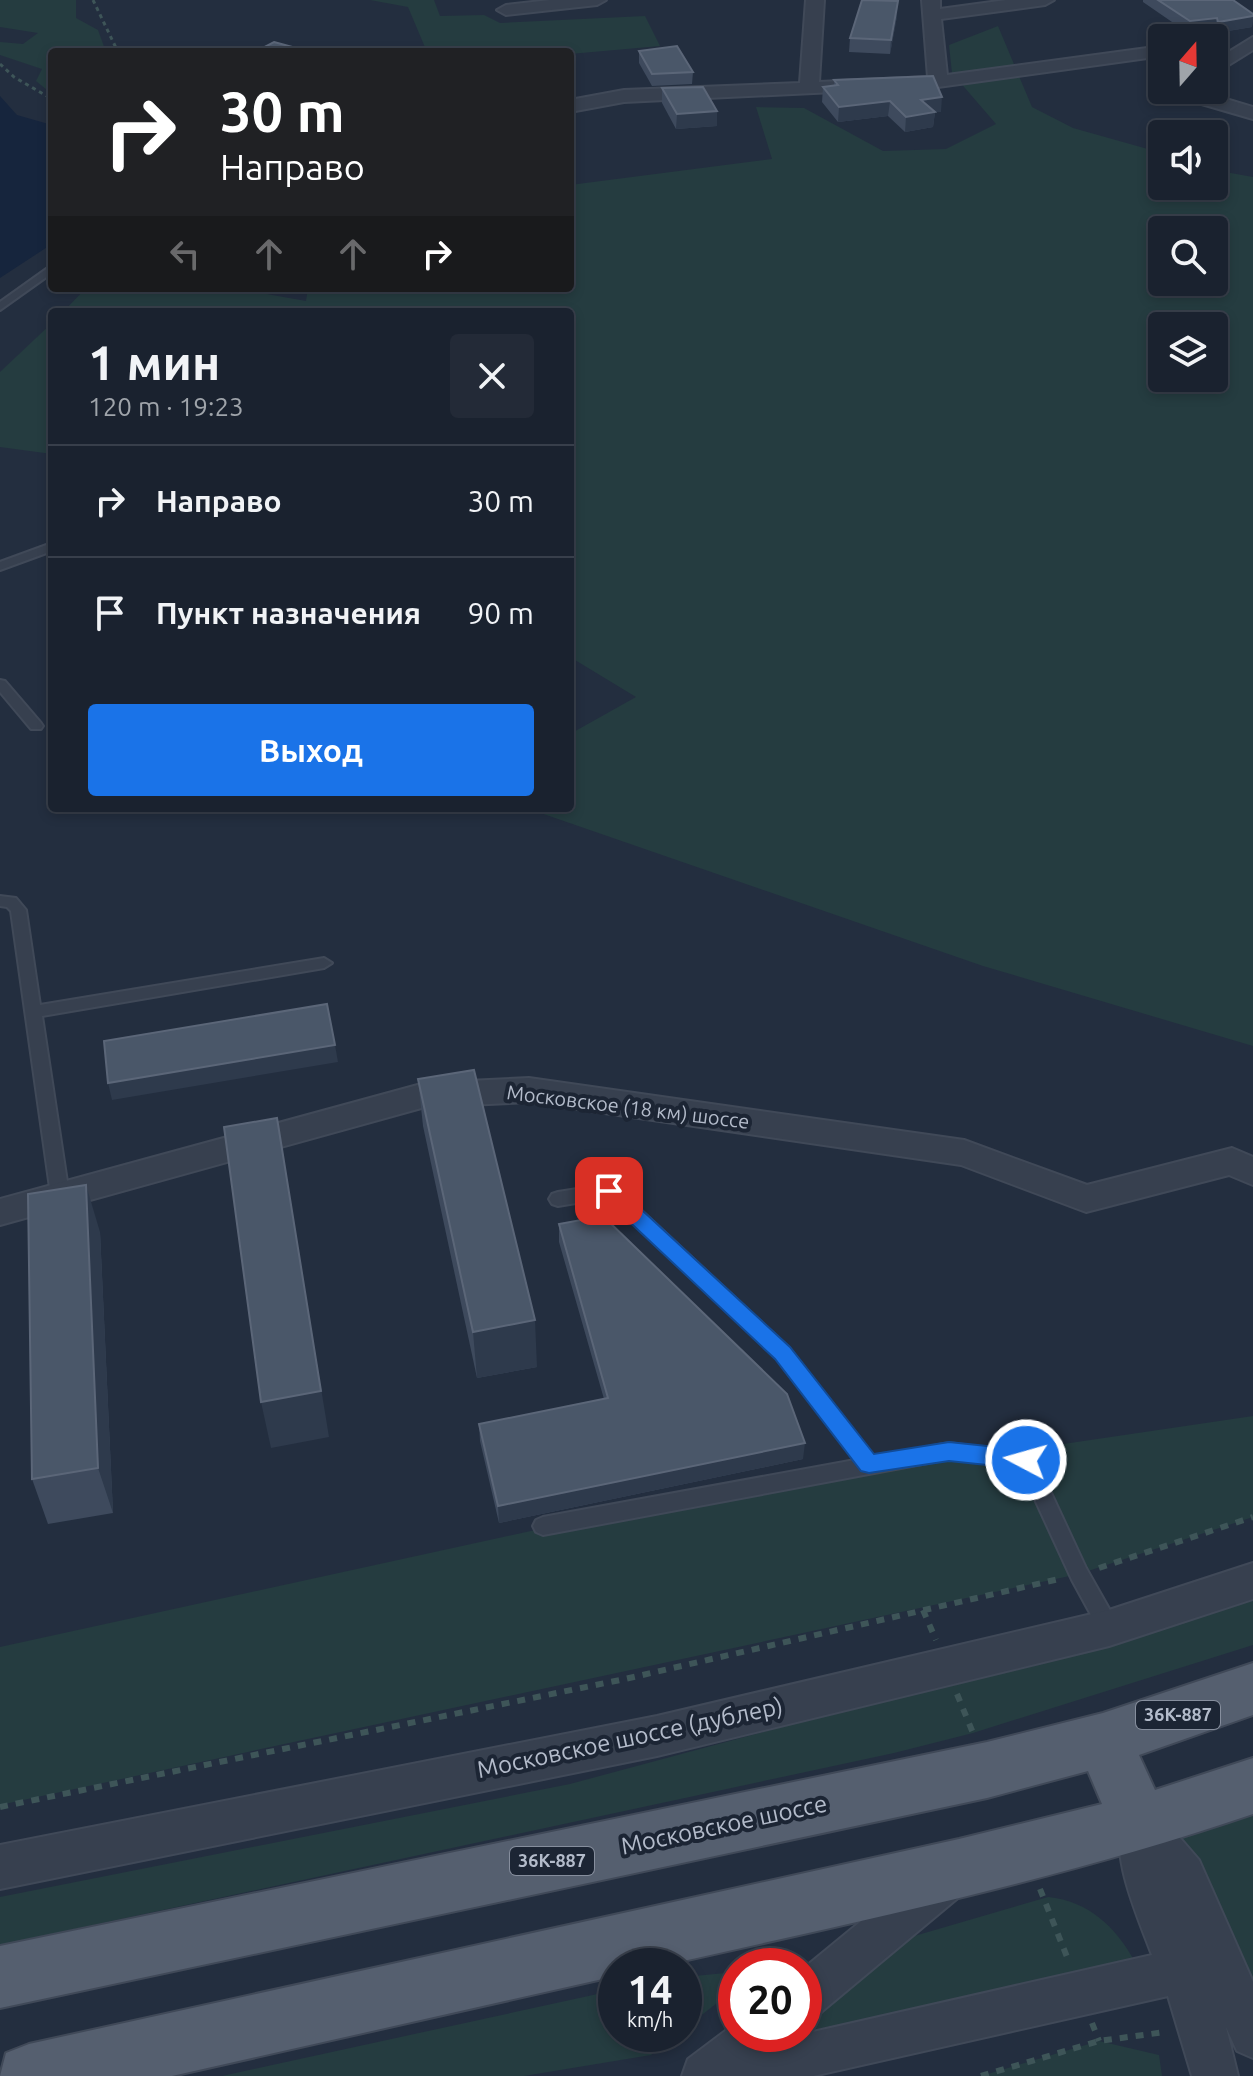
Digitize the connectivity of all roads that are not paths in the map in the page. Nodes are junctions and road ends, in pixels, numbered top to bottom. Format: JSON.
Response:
{"nodes":[{"id":1,"x":597,"y":0,"type":"edge"},
{"id":2,"x":815,"y":0,"type":"edge"},
{"id":3,"x":1045,"y":0,"type":"edge"},
{"id":4,"x":931,"y":8,"type":"edge"},
{"id":5,"x":506,"y":10,"type":"dead end"},
{"id":6,"x":1253,"y":40,"type":"edge"},
{"id":7,"x":1228,"y":43,"type":"edge"},
{"id":8,"x":1148,"y":53,"type":"edge"},
{"id":9,"x":1228,"y":59,"type":"edge"},
{"id":10,"x":938,"y":82,"type":"junction"},
{"id":11,"x":809,"y":88,"type":"junction"},
{"id":12,"x":1217,"y":104,"type":"edge"},
{"id":13,"x":574,"y":105,"type":"edge"},
{"id":14,"x":1253,"y":113,"type":"edge"},
{"id":15,"x":48,"y":271,"type":"edge"},
{"id":16,"x":0,"y":307,"type":"edge"},
{"id":17,"x":48,"y":548,"type":"edge"},
{"id":18,"x":0,"y":566,"type":"edge"},
{"id":19,"x":0,"y":684,"type":"edge"},
{"id":20,"x":36,"y":726,"type":"dead end"},
{"id":21,"x":0,"y":901,"type":"edge"},
{"id":22,"x":324,"y":963,"type":"dead end"},
{"id":23,"x":33,"y":1012,"type":"junction"},
{"id":24,"x":1253,"y":1172,"type":"edge"},
{"id":25,"x":60,"y":1195,"type":"junction"},
{"id":26,"x":558,"y":1199,"type":"dead end"},
{"id":27,"x":0,"y":1212,"type":"edge"},
{"id":28,"x":869,"y":1464,"type":"junction"},
{"id":29,"x":543,"y":1526,"type":"dead end"},
{"id":30,"x":1253,"y":1581,"type":"edge"},
{"id":31,"x":1109,"y":1628,"type":"junction"},
{"id":32,"x":1253,"y":1689,"type":"edge"},
{"id":33,"x":1103,"y":1740,"type":"junction"},
{"id":34,"x":1253,"y":1786,"type":"edge"},
{"id":35,"x":1140,"y":1824,"type":"junction"},
{"id":36,"x":0,"y":1867,"type":"edge"},
{"id":37,"x":959,"y":1869,"type":"junction"},
{"id":38,"x":1179,"y":1971,"type":"junction"},
{"id":39,"x":0,"y":1977,"type":"edge"},
{"id":40,"x":822,"y":1982,"type":"edge"},
{"id":41,"x":1250,"y":2018,"type":"edge"},
{"id":42,"x":737,"y":2052,"type":"edge"},
{"id":43,"x":29,"y":2076,"type":"edge"},
{"id":44,"x":707,"y":2076,"type":"edge"},
{"id":45,"x":1215,"y":2076,"type":"edge"}],
"edges":[{"from":1,"to":5,"type":"street"},
{"from":2,"to":11,"type":"street"},
{"from":3,"to":4,"type":"street"},
{"from":4,"to":10,"type":"street"},
{"from":6,"to":7,"type":"street"},
{"from":6,"to":9,"type":"street"},
{"from":8,"to":10,"type":"street"},
{"from":10,"to":11,"type":"street"},
{"from":11,"to":13,"type":"street"},
{"from":12,"to":14,"type":"street"},
{"from":15,"to":16,"type":"lane"},
{"from":17,"to":18,"type":"lane"},
{"from":19,"to":20,"type":"lane"},
{"from":21,"to":23,"type":"lane"},
{"from":22,"to":23,"type":"lane"},
{"from":23,"to":25,"type":"lane"},
{"from":24,"to":25,"type":"street","name":"Московское (18 км) шоссе"},
{"from":25,"to":27,"type":"street","name":"Московское (18 км) шоссе"},
{"from":26,"to":28,"type":"lane"},
{"from":28,"to":29,"type":"lane"},
{"from":28,"to":31,"type":"lane"},
{"from":30,"to":31,"type":"street","name":"Московское шоссе (дублер)"},
{"from":31,"to":36,"type":"street","name":"Московское шоссе (дублер)"},
{"from":32,"to":33,"type":"main road","name":"Московское шоссе","number":"36К-887"},
{"from":33,"to":35,"type":"main road"},
{"from":33,"to":39,"type":"main road","name":"Московское шоссе","number":"36К-887"},
{"from":34,"to":35,"type":"main road"},
{"from":35,"to":37,"type":"main road"},
{"from":35,"to":38,"type":"street"},
{"from":35,"to":41,"type":"street"},
{"from":37,"to":40,"type":"street"},
{"from":37,"to":43,"type":"main road"},
{"from":38,"to":44,"type":"street"},
{"from":38,"to":45,"type":"street"},
{"from":42,"to":44,"type":"street"}]}
